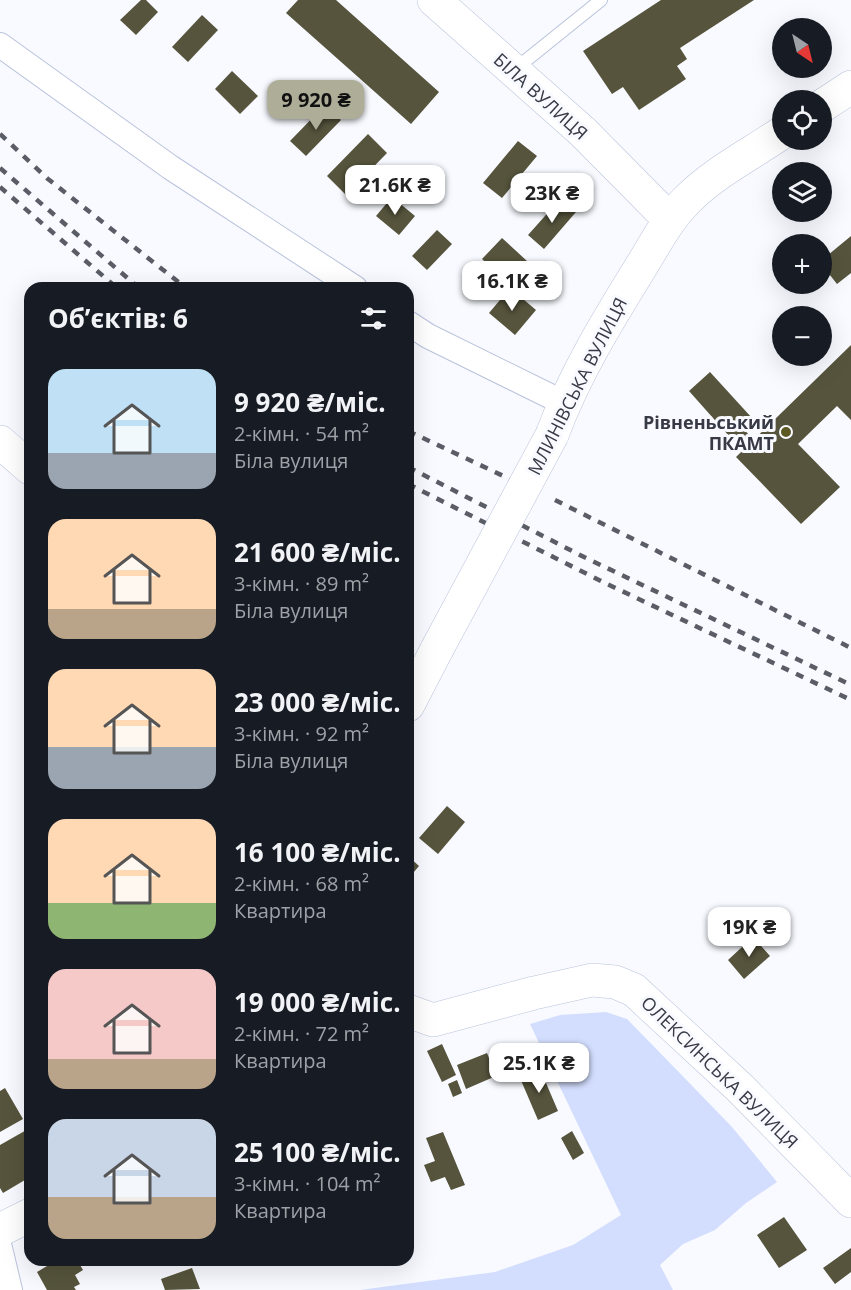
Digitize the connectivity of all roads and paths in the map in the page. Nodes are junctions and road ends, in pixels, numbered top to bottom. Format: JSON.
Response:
{"nodes":[{"id":1,"x":435,"y":0,"type":"edge"},
{"id":2,"x":601,"y":0,"type":"edge"},
{"id":3,"x":0,"y":45,"type":"edge"},
{"id":4,"x":513,"y":70,"type":"junction"},
{"id":5,"x":851,"y":87,"type":"edge"},
{"id":6,"x":832,"y":99,"type":"edge"},
{"id":7,"x":772,"y":139,"type":"edge"},
{"id":8,"x":670,"y":220,"type":"junction"},
{"id":9,"x":346,"y":282,"type":"edge"},
{"id":10,"x":414,"y":327,"type":"edge"},
{"id":11,"x":564,"y":403,"type":"junction"},
{"id":12,"x":0,"y":442,"type":"edge"},
{"id":13,"x":24,"y":463,"type":"edge"},
{"id":14,"x":414,"y":693,"type":"edge"},
{"id":15,"x":416,"y":1021,"type":"edge"},
{"id":16,"x":851,"y":1201,"type":"edge"},
{"id":17,"x":24,"y":1218,"type":"edge"},
{"id":18,"x":0,"y":1230,"type":"edge"},
{"id":19,"x":0,"y":1248,"type":"edge"},
{"id":20,"x":10,"y":1290,"type":"edge"}],
"edges":[{"from":1,"to":4,"type":"street","name":"БІЛА ВУЛИЦЯ"},
{"from":2,"to":4,"type":"lane"},
{"from":3,"to":9,"type":"street"},
{"from":4,"to":8,"type":"street","name":"БІЛА ВУЛИЦЯ"},
{"from":5,"to":6,"type":"street"},
{"from":7,"to":8,"type":"street","name":"МЛИНІВСЬКА ВУЛИЦЯ"},
{"from":8,"to":11,"type":"street","name":"МЛИНІВСЬКА ВУЛИЦЯ"},
{"from":10,"to":11,"type":"street"},
{"from":11,"to":14,"type":"street","name":"МЛИНІВСЬКА ВУЛИЦЯ","bridge":true},
{"from":12,"to":13,"type":"street"},
{"from":15,"to":16,"type":"street","name":"ОЛЕКСИНСЬКА ВУЛИЦЯ"},
{"from":17,"to":18,"type":"street"},
{"from":19,"to":20,"type":"street"}]}
